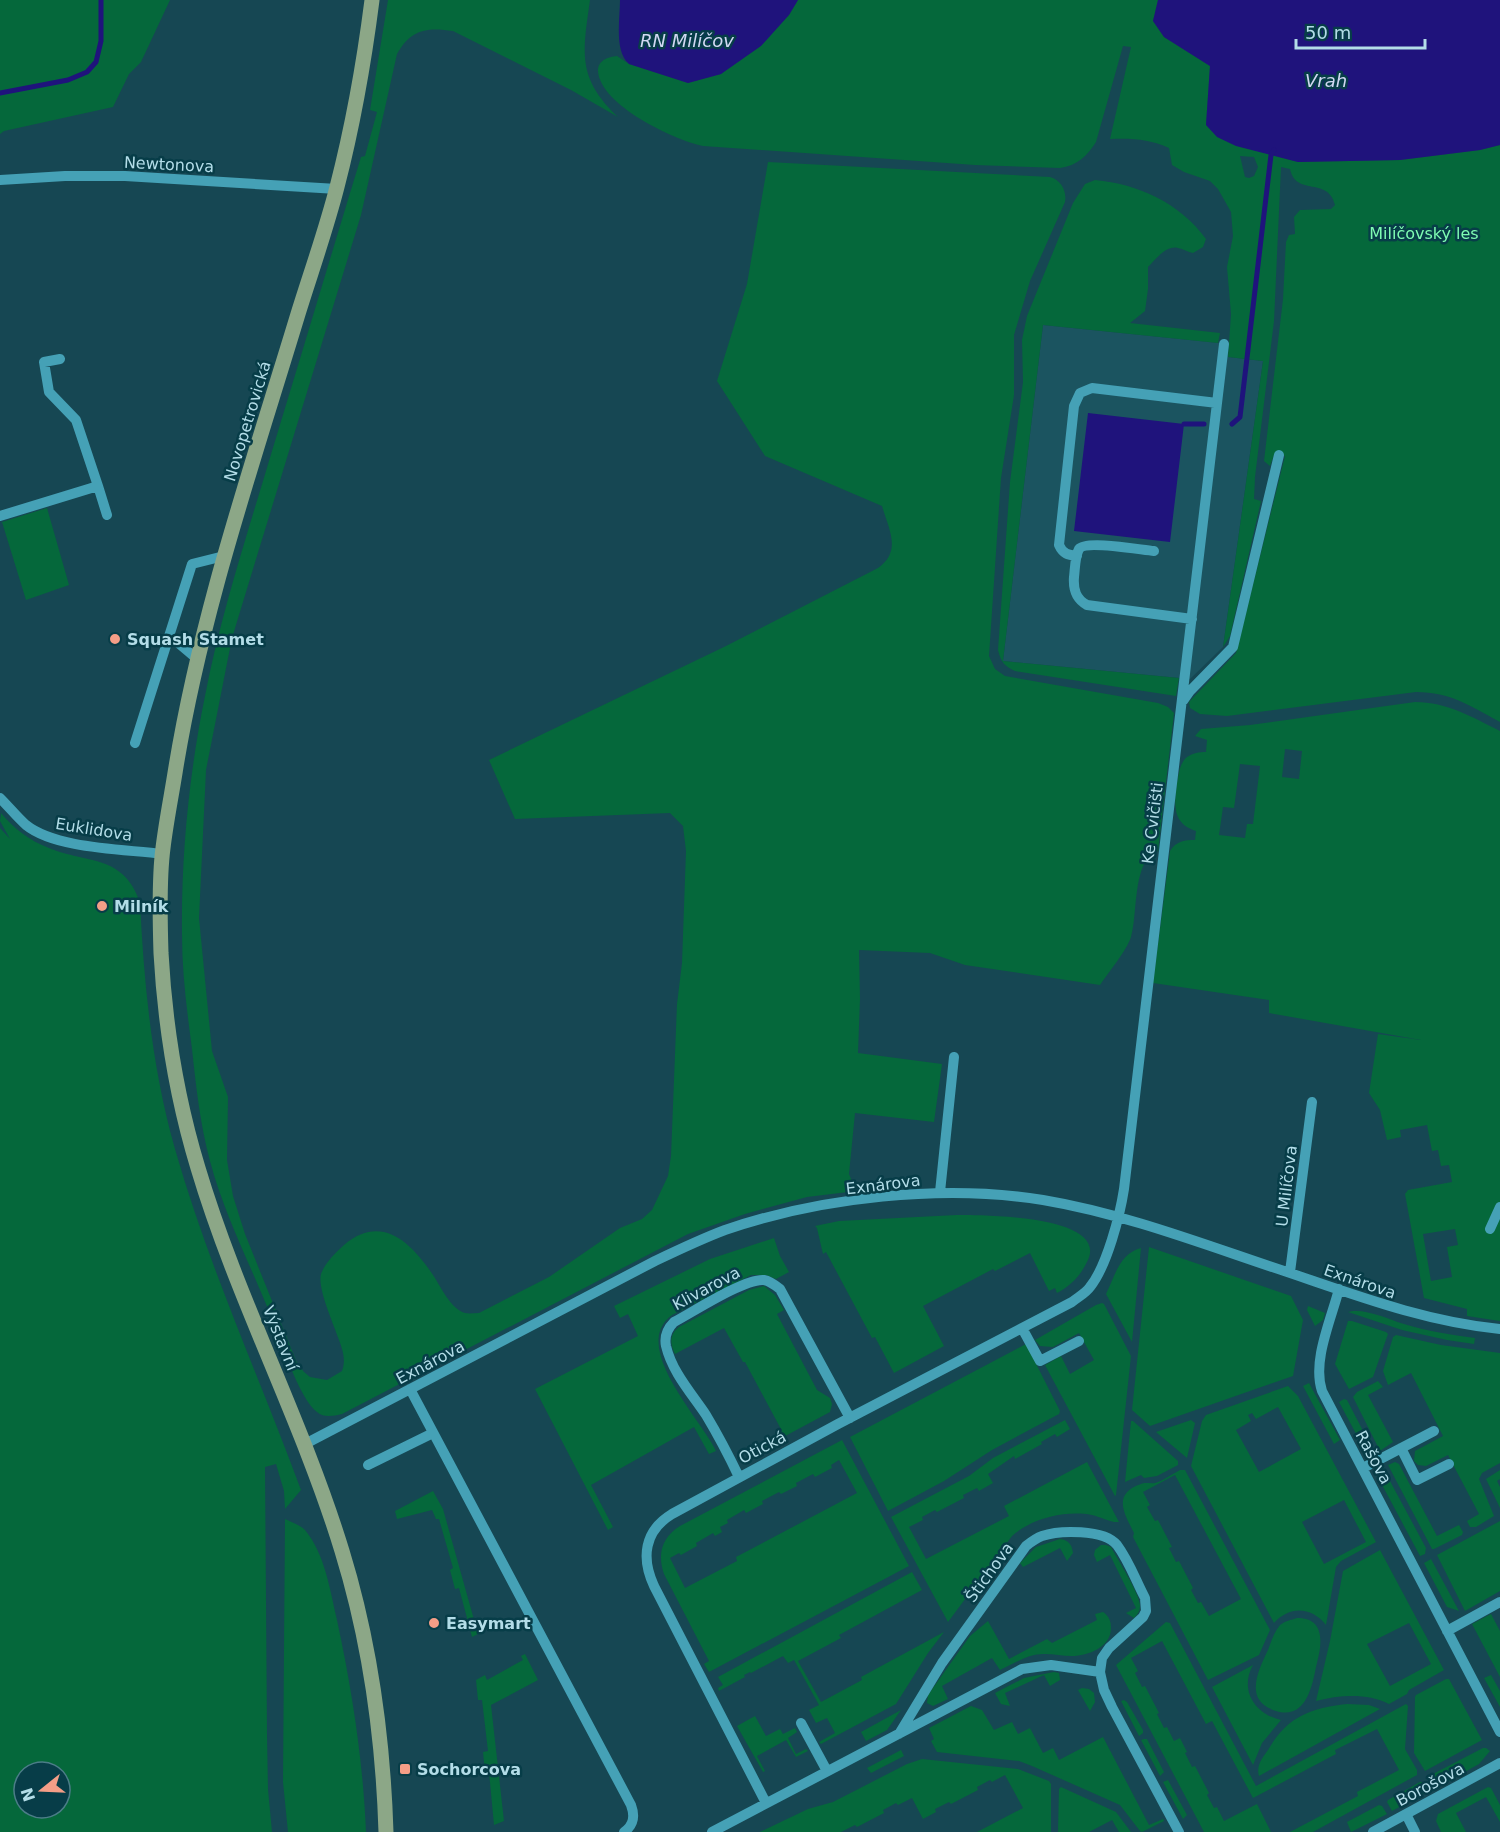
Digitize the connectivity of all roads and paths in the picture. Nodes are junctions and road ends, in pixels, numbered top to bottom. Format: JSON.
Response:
{"nodes":[{"id":1,"x":372,"y":0,"type":"edge"},
{"id":2,"x":0,"y":180,"type":"edge"},
{"id":3,"x":337,"y":189,"type":"junction"},
{"id":4,"x":1224,"y":344,"type":"dead end"},
{"id":5,"x":60,"y":359,"type":"dead end"},
{"id":6,"x":1217,"y":403,"type":"junction"},
{"id":7,"x":1279,"y":455,"type":"dead end"},
{"id":8,"x":98,"y":486,"type":"junction"},
{"id":9,"x":107,"y":515,"type":"dead end"},
{"id":10,"x":0,"y":516,"type":"edge"},
{"id":11,"x":1154,"y":551,"type":"dead end"},
{"id":12,"x":224,"y":556,"type":"junction"},
{"id":13,"x":1077,"y":556,"type":"junction"},
{"id":14,"x":1192,"y":619,"type":"junction"},
{"id":15,"x":170,"y":636,"type":"junction"},
{"id":16,"x":196,"y":658,"type":"junction"},
{"id":17,"x":1182,"y":704,"type":"junction"},
{"id":18,"x":135,"y":743,"type":"dead end"},
{"id":19,"x":0,"y":798,"type":"edge"},
{"id":20,"x":162,"y":854,"type":"junction"},
{"id":21,"x":954,"y":1057,"type":"dead end"},
{"id":22,"x":1312,"y":1102,"type":"dead end"},
{"id":23,"x":940,"y":1192,"type":"junction"},
{"id":24,"x":1500,"y":1207,"type":"edge"},
{"id":25,"x":1118,"y":1218,"type":"junction"},
{"id":26,"x":1490,"y":1229,"type":"dead end"},
{"id":27,"x":1290,"y":1272,"type":"junction"},
{"id":28,"x":1339,"y":1289,"type":"junction"},
{"id":29,"x":1022,"y":1328,"type":"junction"},
{"id":30,"x":1500,"y":1329,"type":"edge"},
{"id":31,"x":1079,"y":1341,"type":"dead end"},
{"id":32,"x":410,"y":1389,"type":"junction"},
{"id":33,"x":850,"y":1418,"type":"junction"},
{"id":34,"x":1434,"y":1431,"type":"dead end"},
{"id":35,"x":433,"y":1433,"type":"junction"},
{"id":36,"x":304,"y":1444,"type":"junction"},
{"id":37,"x":1401,"y":1448,"type":"junction"},
{"id":38,"x":1449,"y":1464,"type":"dead end"},
{"id":39,"x":368,"y":1465,"type":"dead end"},
{"id":40,"x":1363,"y":1468,"type":"junction"},
{"id":41,"x":739,"y":1477,"type":"junction"},
{"id":42,"x":1500,"y":1602,"type":"edge"},
{"id":43,"x":1447,"y":1631,"type":"junction"},
{"id":44,"x":1100,"y":1672,"type":"junction"},
{"id":45,"x":801,"y":1723,"type":"dead end"},
{"id":46,"x":1500,"y":1732,"type":"edge"},
{"id":47,"x":898,"y":1734,"type":"junction"},
{"id":48,"x":1500,"y":1763,"type":"edge"},
{"id":49,"x":827,"y":1772,"type":"junction"},
{"id":50,"x":766,"y":1803,"type":"junction"},
{"id":51,"x":1406,"y":1814,"type":"junction"},
{"id":52,"x":386,"y":1832,"type":"edge"},
{"id":53,"x":624,"y":1832,"type":"edge"},
{"id":54,"x":712,"y":1832,"type":"edge"},
{"id":55,"x":1179,"y":1832,"type":"edge"},
{"id":56,"x":1373,"y":1832,"type":"edge"},
{"id":57,"x":1415,"y":1832,"type":"edge"}],
"edges":[{"from":1,"to":3,"type":"main road","name":"Novopetrovická"},
{"from":2,"to":3,"type":"street","name":"Newtonova"},
{"from":3,"to":12,"type":"main road","name":"Novopetrovická"},
{"from":4,"to":6,"type":"street","name":"Ke Cvičišti"},
{"from":5,"to":8,"type":"street"},
{"from":6,"to":13,"type":"street"},
{"from":6,"to":14,"type":"street","name":"Ke Cvičišti"},
{"from":7,"to":17,"type":"street"},
{"from":8,"to":9,"type":"street"},
{"from":8,"to":10,"type":"street"},
{"from":11,"to":13,"type":"street"},
{"from":12,"to":15,"type":"street"},
{"from":12,"to":16,"type":"main road","name":"Novopetrovická"},
{"from":13,"to":14,"type":"street"},
{"from":14,"to":17,"type":"street","name":"Ke Cvičišti"},
{"from":15,"to":16,"type":"street"},
{"from":15,"to":18,"type":"street"},
{"from":16,"to":20,"type":"main road","name":"Novopetrovická"},
{"from":17,"to":25,"type":"street","name":"Ke Cvičišti"},
{"from":19,"to":20,"type":"street","name":"Euklidova"},
{"from":20,"to":36,"type":"main road","name":"Výstavní"},
{"from":21,"to":23,"type":"street"},
{"from":22,"to":27,"type":"street","name":"U Milíčova"},
{"from":23,"to":25,"type":"street","name":"Exnárova"},
{"from":23,"to":32,"type":"street","name":"Exnárova"},
{"from":24,"to":26,"type":"street"},
{"from":25,"to":27,"type":"street","name":"Exnárova"},
{"from":25,"to":29,"type":"street","name":"Otická"},
{"from":27,"to":28,"type":"street","name":"Exnárova"},
{"from":28,"to":30,"type":"street","name":"Exnárova"},
{"from":28,"to":40,"type":"street","name":"Rašova"},
{"from":29,"to":31,"type":"street"},
{"from":29,"to":33,"type":"street","name":"Otická"},
{"from":32,"to":35,"type":"street"},
{"from":32,"to":36,"type":"street","name":"Exnárova"},
{"from":33,"to":41,"type":"street","name":"Otická"},
{"from":33,"to":41,"type":"street","name":"Klivarova"},
{"from":34,"to":37,"type":"street"},
{"from":35,"to":39,"type":"street"},
{"from":35,"to":53,"type":"street"},
{"from":36,"to":52,"type":"main road","name":"Výstavní"},
{"from":37,"to":38,"type":"street"},
{"from":37,"to":40,"type":"street"},
{"from":40,"to":43,"type":"street","name":"Rašova"},
{"from":41,"to":50,"type":"street","name":"Otická"},
{"from":42,"to":43,"type":"street"},
{"from":43,"to":46,"type":"street","name":"Rašova"},
{"from":44,"to":47,"type":"street"},
{"from":44,"to":47,"type":"street","name":"Štichova"},
{"from":44,"to":55,"type":"street"},
{"from":45,"to":49,"type":"street"},
{"from":47,"to":49,"type":"street"},
{"from":48,"to":51,"type":"street","name":"Borošova"},
{"from":49,"to":50,"type":"street"},
{"from":50,"to":54,"type":"street"},
{"from":51,"to":56,"type":"street","name":"Borošova"},
{"from":51,"to":57,"type":"street"}]}
